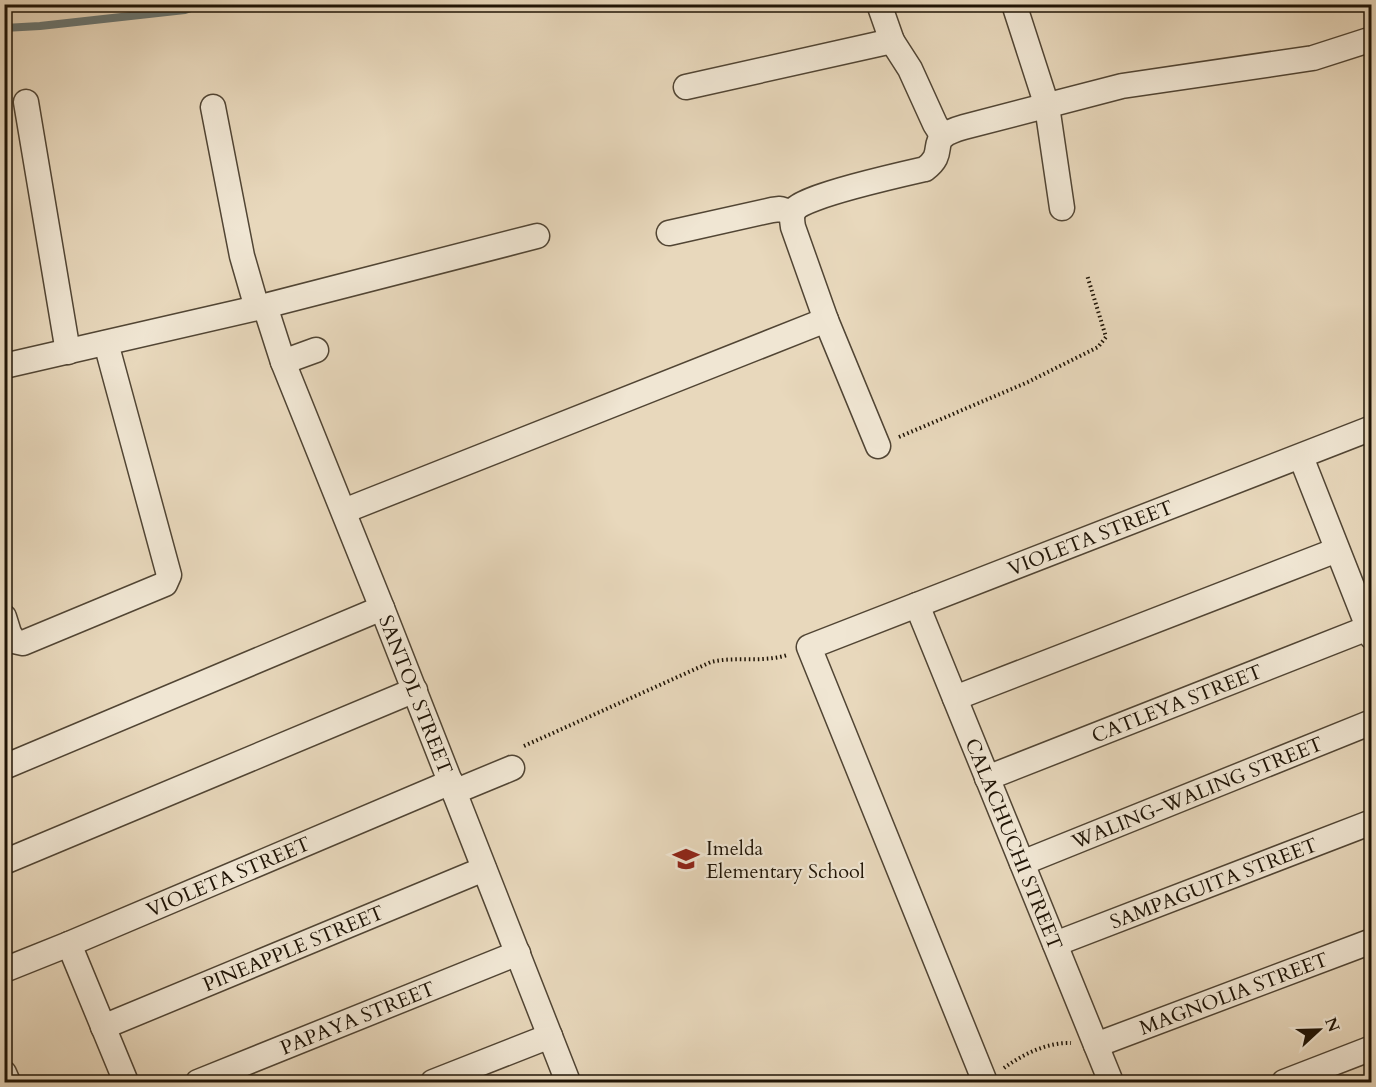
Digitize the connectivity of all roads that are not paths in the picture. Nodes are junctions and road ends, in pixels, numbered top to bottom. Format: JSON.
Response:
{"nodes":[{"id":1,"x":879,"y":4,"type":"edge"},
{"id":2,"x":1014,"y":4,"type":"edge"},
{"id":3,"x":1371,"y":39,"type":"edge"},
{"id":4,"x":892,"y":41,"type":"junction"},
{"id":5,"x":686,"y":87,"type":"dead end"},
{"id":6,"x":26,"y":102,"type":"dead end"},
{"id":7,"x":1047,"y":106,"type":"junction"},
{"id":8,"x":213,"y":107,"type":"dead end"},
{"id":9,"x":942,"y":135,"type":"junction"},
{"id":10,"x":1062,"y":208,"type":"dead end"},
{"id":11,"x":793,"y":213,"type":"junction"},
{"id":12,"x":669,"y":233,"type":"dead end"},
{"id":13,"x":537,"y":236,"type":"dead end"},
{"id":14,"x":261,"y":307,"type":"junction"},
{"id":15,"x":826,"y":320,"type":"junction"},
{"id":16,"x":106,"y":343,"type":"junction"},
{"id":17,"x":316,"y":350,"type":"dead end"},
{"id":18,"x":68,"y":352,"type":"junction"},
{"id":19,"x":283,"y":362,"type":"junction"},
{"id":20,"x":4,"y":366,"type":"edge"},
{"id":21,"x":1371,"y":428,"type":"edge"},
{"id":22,"x":878,"y":446,"type":"road end"},
{"id":23,"x":1301,"y":457,"type":"junction"},
{"id":24,"x":344,"y":510,"type":"junction"},
{"id":25,"x":1337,"y":550,"type":"junction"},
{"id":26,"x":917,"y":605,"type":"junction"},
{"id":27,"x":382,"y":608,"type":"junction"},
{"id":28,"x":4,"y":617,"type":"edge"},
{"id":29,"x":1370,"y":632,"type":"edge"},
{"id":30,"x":415,"y":690,"type":"junction"},
{"id":31,"x":955,"y":698,"type":"junction"},
{"id":32,"x":1371,"y":722,"type":"edge"},
{"id":33,"x":4,"y":767,"type":"edge"},
{"id":34,"x":512,"y":768,"type":"dead end"},
{"id":35,"x":987,"y":778,"type":"junction"},
{"id":36,"x":452,"y":787,"type":"junction"},
{"id":37,"x":1371,"y":822,"type":"edge"},
{"id":38,"x":4,"y":862,"type":"edge"},
{"id":39,"x":1022,"y":862,"type":"junction"},
{"id":40,"x":484,"y":869,"type":"junction"},
{"id":41,"x":1371,"y":941,"type":"edge"},
{"id":42,"x":69,"y":944,"type":"junction"},
{"id":43,"x":1055,"y":944,"type":"junction"},
{"id":44,"x":518,"y":953,"type":"junction"},
{"id":45,"x":4,"y":970,"type":"edge"},
{"id":46,"x":103,"y":1027,"type":"junction"},
{"id":47,"x":550,"y":1036,"type":"junction"},
{"id":48,"x":1096,"y":1046,"type":"junction"},
{"id":49,"x":1371,"y":1048,"type":"edge"},
{"id":50,"x":4,"y":1073,"type":"edge"},
{"id":51,"x":992,"y":1077,"type":"edge"},
{"id":52,"x":8,"y":1083,"type":"edge"},
{"id":53,"x":126,"y":1083,"type":"edge"},
{"id":54,"x":198,"y":1083,"type":"edge"},
{"id":55,"x":433,"y":1083,"type":"edge"},
{"id":56,"x":568,"y":1083,"type":"edge"},
{"id":57,"x":1111,"y":1083,"type":"edge"},
{"id":58,"x":1284,"y":1083,"type":"edge"}],
"edges":[{"from":1,"to":4,"type":"street"},
{"from":2,"to":7,"type":"street"},
{"from":3,"to":7,"type":"street"},
{"from":4,"to":5,"type":"street"},
{"from":4,"to":9,"type":"street"},
{"from":6,"to":18,"type":"street"},
{"from":7,"to":9,"type":"street"},
{"from":7,"to":10,"type":"street"},
{"from":8,"to":14,"type":"street","name":"SANTOL STREET"},
{"from":9,"to":11,"type":"street"},
{"from":11,"to":12,"type":"street"},
{"from":11,"to":15,"type":"street"},
{"from":13,"to":14,"type":"street"},
{"from":14,"to":16,"type":"street"},
{"from":14,"to":19,"type":"street","name":"SANTOL STREET"},
{"from":15,"to":22,"type":"street"},
{"from":15,"to":24,"type":"street"},
{"from":16,"to":18,"type":"street"},
{"from":16,"to":28,"type":"street"},
{"from":17,"to":19,"type":"street"},
{"from":18,"to":20,"type":"street"},
{"from":19,"to":24,"type":"street","name":"SANTOL STREET"},
{"from":21,"to":23,"type":"street","name":"VIOLETA STREET"},
{"from":23,"to":25,"type":"street"},
{"from":23,"to":26,"type":"street","name":"VIOLETA STREET"},
{"from":24,"to":27,"type":"street","name":"SANTOL STREET"},
{"from":25,"to":29,"type":"street"},
{"from":25,"to":31,"type":"street"},
{"from":26,"to":31,"type":"street","name":"CALACHUCHI STREET"},
{"from":26,"to":51,"type":"street","name":"VIOLETA STREET"},
{"from":27,"to":30,"type":"street","name":"SANTOL STREET"},
{"from":27,"to":33,"type":"street"},
{"from":29,"to":35,"type":"street","name":"CATLEYA STREET"},
{"from":30,"to":36,"type":"street","name":"SANTOL STREET"},
{"from":30,"to":38,"type":"street"},
{"from":31,"to":35,"type":"street","name":"CALACHUCHI STREET"},
{"from":32,"to":39,"type":"street","name":"WALING-WALING STREET"},
{"from":34,"to":36,"type":"street","name":"VIOLETA STREET"},
{"from":35,"to":39,"type":"street","name":"CALACHUCHI STREET"},
{"from":36,"to":40,"type":"street","name":"SANTOL STREET"},
{"from":36,"to":42,"type":"street","name":"VIOLETA STREET"},
{"from":37,"to":43,"type":"street","name":"SAMPAGUITA STREET"},
{"from":39,"to":43,"type":"street","name":"CALACHUCHI STREET"},
{"from":40,"to":44,"type":"street","name":"SANTOL STREET"},
{"from":40,"to":46,"type":"street","name":"PINEAPPLE STREET"},
{"from":41,"to":48,"type":"street","name":"MAGNOLIA STREET"},
{"from":42,"to":45,"type":"street","name":"VIOLETA STREET"},
{"from":42,"to":46,"type":"street"},
{"from":43,"to":48,"type":"street","name":"CALACHUCHI STREET"},
{"from":44,"to":47,"type":"street","name":"SANTOL STREET"},
{"from":44,"to":54,"type":"street","name":"PAPAYA STREET"},
{"from":46,"to":53,"type":"street"},
{"from":47,"to":55,"type":"street"},
{"from":47,"to":56,"type":"street","name":"SANTOL STREET"},
{"from":48,"to":57,"type":"street","name":"CALACHUCHI STREET"},
{"from":49,"to":58,"type":"street"},
{"from":50,"to":52,"type":"street"}]}
